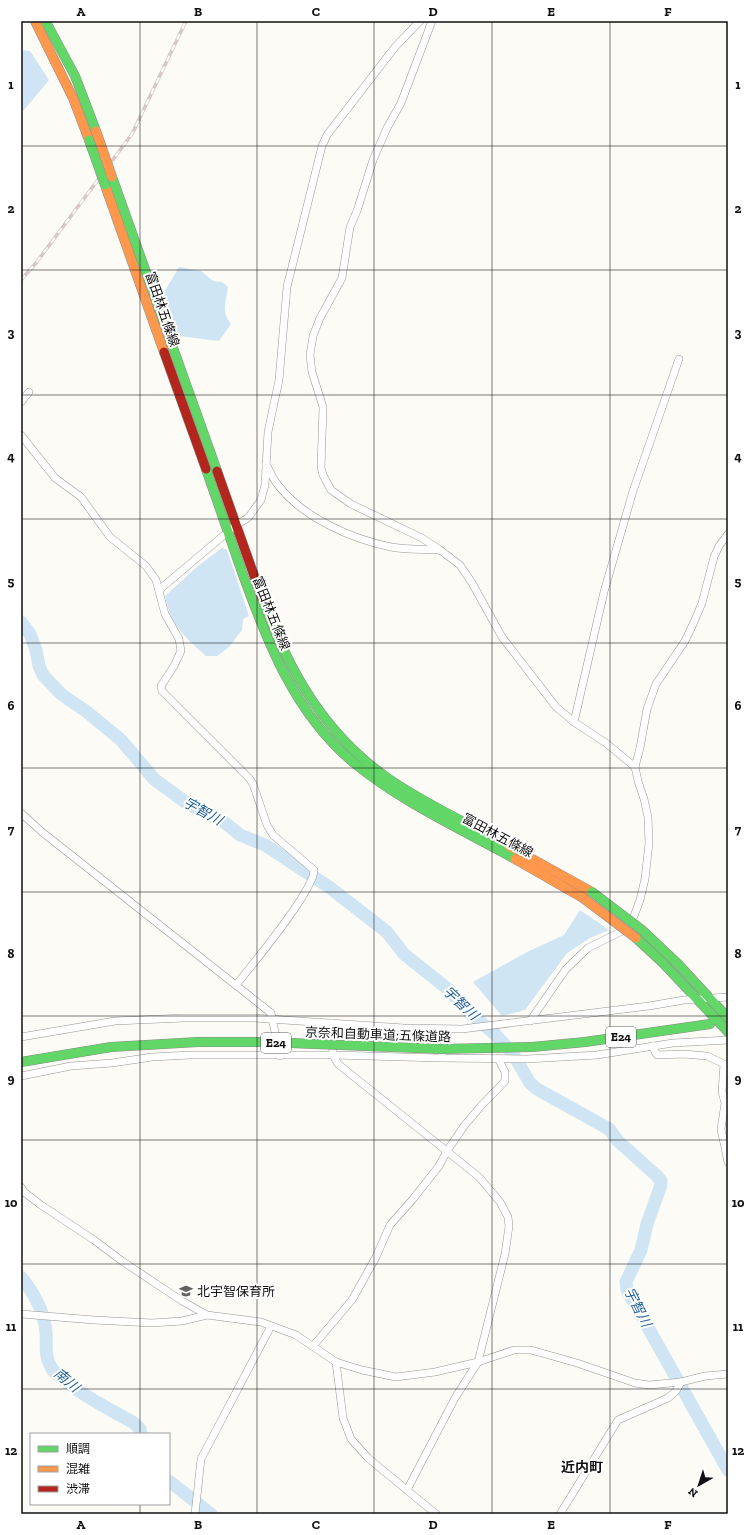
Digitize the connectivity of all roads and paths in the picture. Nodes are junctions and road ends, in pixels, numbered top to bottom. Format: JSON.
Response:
{"nodes":[{"id":1,"x":35,"y":21,"type":"edge"},
{"id":2,"x":43,"y":21,"type":"edge"},
{"id":3,"x":420,"y":21,"type":"edge"},
{"id":4,"x":432,"y":21,"type":"edge"},
{"id":5,"x":679,"y":359,"type":"dead end"},
{"id":6,"x":29,"y":392,"type":"dead end"},
{"id":7,"x":21,"y":402,"type":"edge"},
{"id":8,"x":21,"y":435,"type":"edge"},
{"id":9,"x":266,"y":464,"type":"junction"},
{"id":10,"x":236,"y":525,"type":"junction"},
{"id":11,"x":228,"y":532,"type":"junction"},
{"id":12,"x":728,"y":534,"type":"edge"},
{"id":13,"x":440,"y":550,"type":"junction"},
{"id":14,"x":159,"y":590,"type":"junction"},
{"id":15,"x":574,"y":722,"type":"junction"},
{"id":16,"x":635,"y":767,"type":"junction"},
{"id":17,"x":21,"y":813,"type":"edge"},
{"id":18,"x":236,"y":985,"type":"junction"},
{"id":19,"x":728,"y":997,"type":"edge"},
{"id":20,"x":710,"y":999,"type":"junction"},
{"id":21,"x":697,"y":1000,"type":"junction"},
{"id":22,"x":728,"y":1018,"type":"edge"},
{"id":23,"x":273,"y":1020,"type":"junction"},
{"id":24,"x":530,"y":1021,"type":"junction"},
{"id":25,"x":332,"y":1024,"type":"junction"},
{"id":26,"x":710,"y":1024,"type":"dead end"},
{"id":27,"x":448,"y":1030,"type":"junction"},
{"id":28,"x":728,"y":1032,"type":"edge"},
{"id":29,"x":21,"y":1037,"type":"edge"},
{"id":30,"x":728,"y":1040,"type":"edge"},
{"id":31,"x":652,"y":1046,"type":"junction"},
{"id":32,"x":333,"y":1055,"type":"junction"},
{"id":33,"x":280,"y":1056,"type":"junction"},
{"id":34,"x":440,"y":1058,"type":"junction"},
{"id":35,"x":498,"y":1058,"type":"junction"},
{"id":36,"x":21,"y":1062,"type":"edge"},
{"id":37,"x":21,"y":1076,"type":"edge"},
{"id":38,"x":447,"y":1151,"type":"junction"},
{"id":39,"x":728,"y":1162,"type":"edge"},
{"id":40,"x":21,"y":1187,"type":"edge"},
{"id":41,"x":21,"y":1314,"type":"edge"},
{"id":42,"x":207,"y":1315,"type":"junction"},
{"id":43,"x":272,"y":1326,"type":"junction"},
{"id":44,"x":313,"y":1346,"type":"junction"},
{"id":45,"x":336,"y":1362,"type":"junction"},
{"id":46,"x":478,"y":1362,"type":"junction"},
{"id":47,"x":728,"y":1374,"type":"edge"},
{"id":48,"x":681,"y":1382,"type":"junction"},
{"id":49,"x":407,"y":1490,"type":"junction"},
{"id":50,"x":195,"y":1514,"type":"edge"},
{"id":51,"x":436,"y":1514,"type":"edge"},
{"id":52,"x":560,"y":1514,"type":"edge"}],
"edges":[{"from":1,"to":11,"type":"main road","name":"富田林五條線","bridge":true},
{"from":2,"to":10,"type":"main road","name":"富田林五條線","bridge":true},
{"from":3,"to":9,"type":"street"},
{"from":4,"to":13,"type":"street"},
{"from":5,"to":15,"type":"street"},
{"from":6,"to":7,"type":"street"},
{"from":8,"to":14,"type":"street"},
{"from":9,"to":10,"type":"street"},
{"from":9,"to":13,"type":"street"},
{"from":10,"to":11,"type":"street"},
{"from":10,"to":20,"type":"main road","name":"富田林五條線","bridge":true},
{"from":11,"to":14,"type":"street"},
{"from":11,"to":21,"type":"main road","name":"富田林五條線","bridge":true},
{"from":12,"to":16,"type":"street"},
{"from":13,"to":15,"type":"street"},
{"from":14,"to":18,"type":"street"},
{"from":15,"to":16,"type":"street"},
{"from":16,"to":24,"type":"street"},
{"from":17,"to":18,"type":"street"},
{"from":18,"to":23,"type":"street"},
{"from":19,"to":20,"type":"street"},
{"from":20,"to":21,"type":"street"},
{"from":20,"to":22,"type":"main road","name":"富田林五條線"},
{"from":21,"to":24,"type":"street"},
{"from":21,"to":28,"type":"main road","name":"富田林五條線"},
{"from":23,"to":25,"type":"street"},
{"from":23,"to":29,"type":"street"},
{"from":23,"to":33,"type":"street"},
{"from":24,"to":27,"type":"street"},
{"from":25,"to":27,"type":"street"},
{"from":25,"to":32,"type":"street"},
{"from":26,"to":36,"type":"main road","name":"京奈和自動車道;五條道路","number":"E24","bridge":true},
{"from":27,"to":34,"type":"street"},
{"from":30,"to":31,"type":"street"},
{"from":31,"to":35,"type":"street"},
{"from":31,"to":39,"type":"street"},
{"from":32,"to":33,"type":"street"},
{"from":32,"to":34,"type":"street"},
{"from":32,"to":38,"type":"street"},
{"from":33,"to":37,"type":"street"},
{"from":34,"to":35,"type":"street"},
{"from":35,"to":38,"type":"street"},
{"from":38,"to":44,"type":"street"},
{"from":38,"to":46,"type":"street"},
{"from":40,"to":42,"type":"street"},
{"from":41,"to":42,"type":"street"},
{"from":42,"to":43,"type":"street"},
{"from":43,"to":44,"type":"street"},
{"from":43,"to":50,"type":"street"},
{"from":44,"to":45,"type":"street"},
{"from":45,"to":46,"type":"street"},
{"from":45,"to":49,"type":"street"},
{"from":46,"to":48,"type":"street"},
{"from":46,"to":49,"type":"street"},
{"from":47,"to":48,"type":"street"},
{"from":48,"to":52,"type":"street"},
{"from":49,"to":51,"type":"street"}]}
